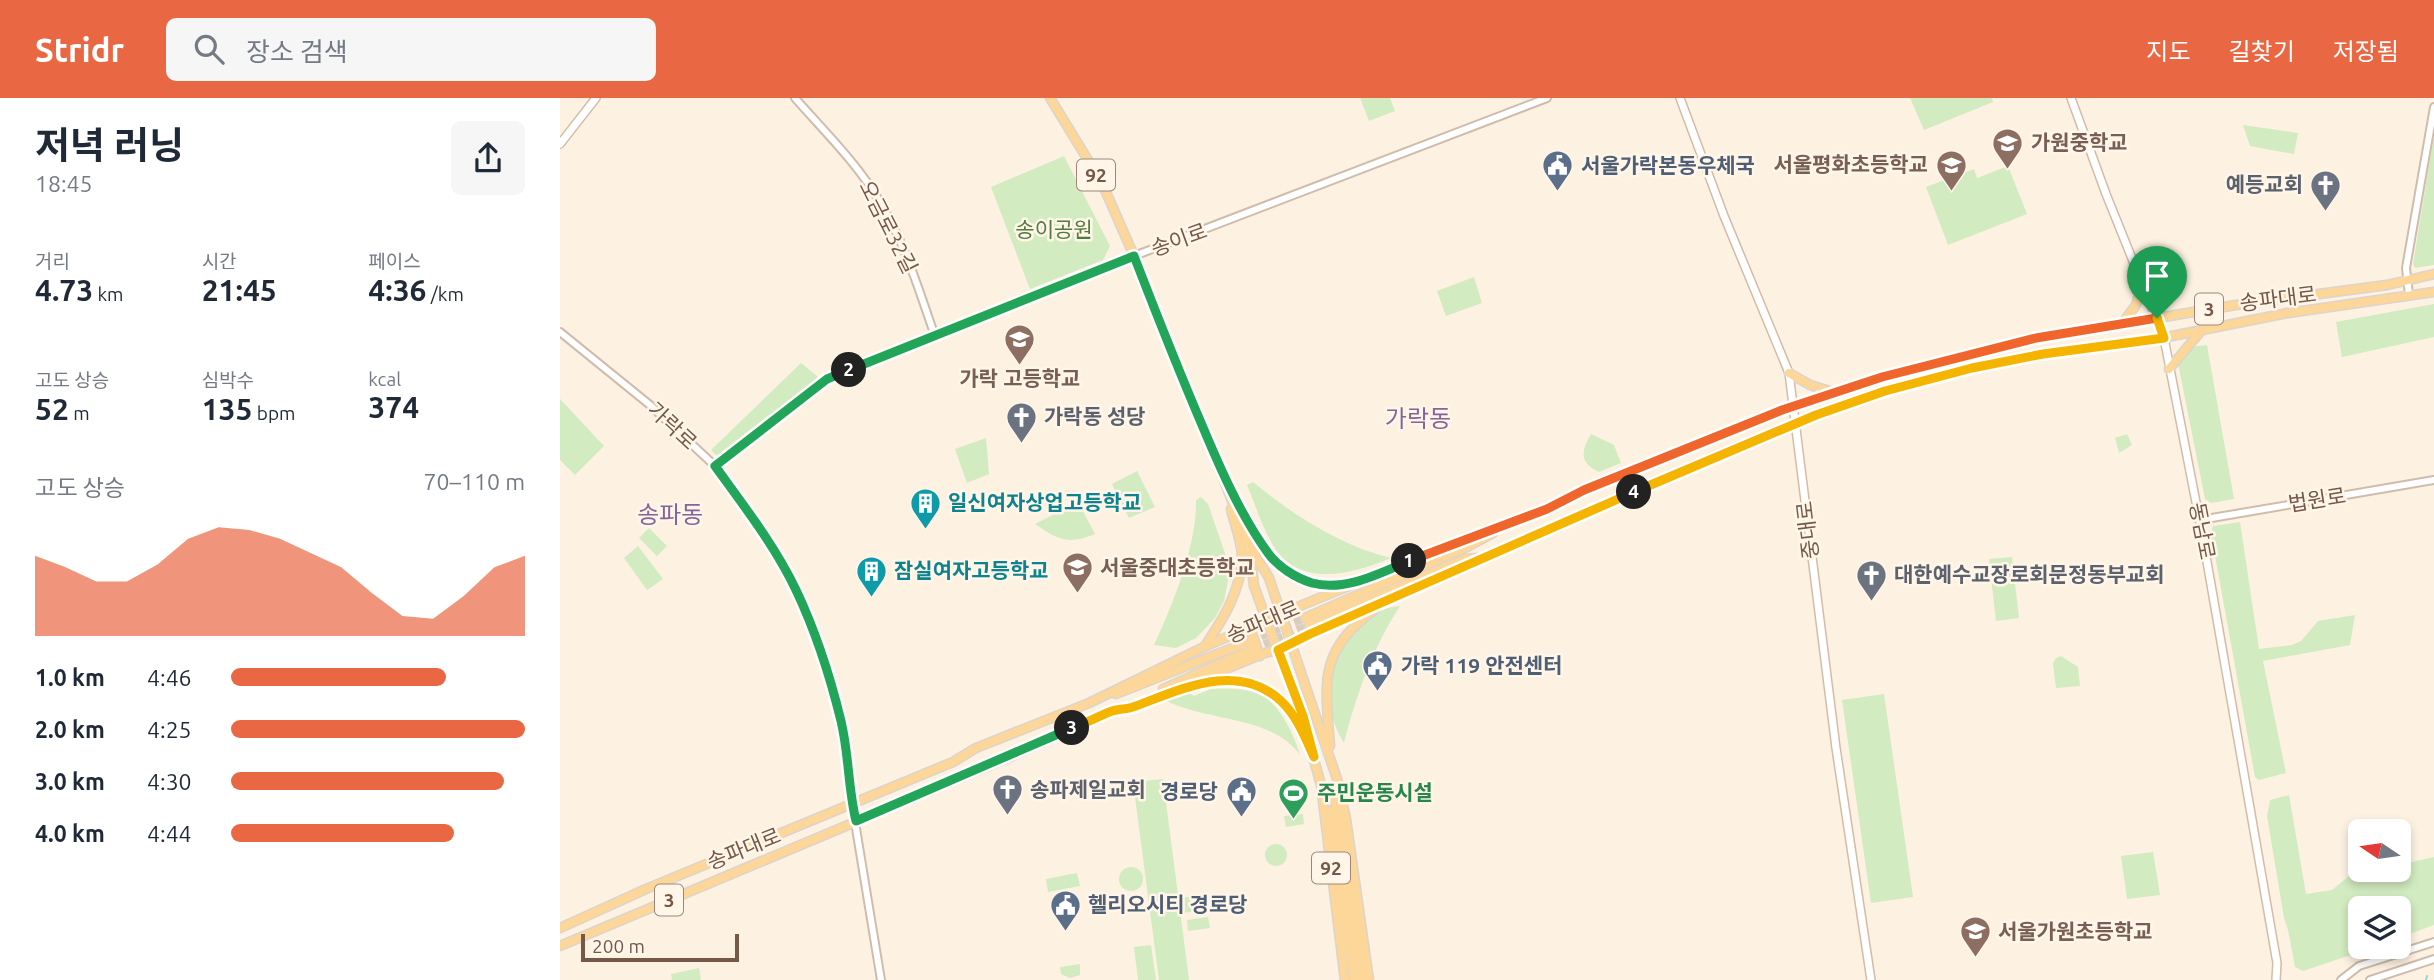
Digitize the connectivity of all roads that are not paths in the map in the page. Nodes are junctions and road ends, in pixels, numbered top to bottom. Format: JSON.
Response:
{"nodes":[{"id":1,"x":596,"y":98,"type":"edge"},
{"id":2,"x":794,"y":98,"type":"edge"},
{"id":3,"x":1050,"y":98,"type":"edge"},
{"id":4,"x":1547,"y":98,"type":"edge"},
{"id":5,"x":1680,"y":98,"type":"edge"},
{"id":6,"x":2071,"y":98,"type":"edge"},
{"id":7,"x":2434,"y":107,"type":"edge"},
{"id":8,"x":560,"y":145,"type":"edge"},
{"id":9,"x":1134,"y":256,"type":"junction"},
{"id":10,"x":2434,"y":274,"type":"edge"},
{"id":11,"x":2408,"y":279,"type":"junction"},
{"id":12,"x":2142,"y":286,"type":"junction"},
{"id":13,"x":2434,"y":292,"type":"edge"},
{"id":14,"x":2409,"y":295,"type":"junction"},
{"id":15,"x":2157,"y":318,"type":"junction"},
{"id":16,"x":2122,"y":325,"type":"junction"},
{"id":17,"x":2203,"y":329,"type":"junction"},
{"id":18,"x":560,"y":332,"type":"edge"},
{"id":19,"x":935,"y":336,"type":"junction"},
{"id":20,"x":2164,"y":338,"type":"junction"},
{"id":21,"x":2169,"y":369,"type":"junction"},
{"id":22,"x":1789,"y":373,"type":"junction"},
{"id":23,"x":1836,"y":393,"type":"junction"},
{"id":24,"x":1793,"y":407,"type":"junction"},
{"id":25,"x":1795,"y":425,"type":"junction"},
{"id":26,"x":715,"y":466,"type":"junction"},
{"id":27,"x":1221,"y":472,"type":"junction"},
{"id":28,"x":2434,"y":480,"type":"edge"},
{"id":29,"x":2200,"y":520,"type":"junction"},
{"id":30,"x":1506,"y":525,"type":"junction"},
{"id":31,"x":1250,"y":547,"type":"junction"},
{"id":32,"x":1486,"y":558,"type":"junction"},
{"id":33,"x":1375,"y":576,"type":"junction"},
{"id":34,"x":1387,"y":601,"type":"junction"},
{"id":35,"x":1301,"y":607,"type":"junction"},
{"id":36,"x":1280,"y":614,"type":"junction"},
{"id":37,"x":1267,"y":620,"type":"junction"},
{"id":38,"x":1308,"y":626,"type":"junction"},
{"id":39,"x":1250,"y":628,"type":"junction"},
{"id":40,"x":1290,"y":644,"type":"junction"},
{"id":41,"x":1204,"y":647,"type":"junction"},
{"id":42,"x":1254,"y":649,"type":"junction"},
{"id":43,"x":1278,"y":650,"type":"junction"},
{"id":44,"x":1187,"y":685,"type":"junction"},
{"id":45,"x":1089,"y":703,"type":"junction"},
{"id":46,"x":1115,"y":710,"type":"junction"},
{"id":47,"x":1314,"y":757,"type":"junction"},
{"id":48,"x":1331,"y":759,"type":"junction"},
{"id":49,"x":1337,"y":779,"type":"junction"},
{"id":50,"x":1321,"y":785,"type":"junction"},
{"id":51,"x":852,"y":804,"type":"junction"},
{"id":52,"x":856,"y":821,"type":"junction"},
{"id":53,"x":563,"y":925,"type":"edge"},
{"id":54,"x":2434,"y":942,"type":"edge"},
{"id":55,"x":563,"y":945,"type":"edge"},
{"id":56,"x":560,"y":953,"type":"edge"},
{"id":57,"x":2434,"y":959,"type":"edge"},
{"id":58,"x":881,"y":980,"type":"edge"},
{"id":59,"x":1345,"y":980,"type":"edge"},
{"id":60,"x":1354,"y":980,"type":"edge"},
{"id":61,"x":1362,"y":980,"type":"edge"},
{"id":62,"x":1369,"y":980,"type":"edge"},
{"id":63,"x":1871,"y":980,"type":"edge"},
{"id":64,"x":2276,"y":980,"type":"edge"},
{"id":65,"x":2342,"y":980,"type":"edge"},
{"id":66,"x":2370,"y":980,"type":"edge"}],
"edges":[{"from":1,"to":8,"type":"main road"},
{"from":2,"to":19,"type":"street","name":"오금로32길"},
{"from":3,"to":9,"type":"main road","number":"92"},
{"from":4,"to":9,"type":"street","name":"송이로"},
{"from":5,"to":22,"type":"main road","name":"중대로"},
{"from":6,"to":12,"type":"main road","name":"동남로"},
{"from":7,"to":11,"type":"street"},
{"from":9,"to":19,"type":"street","name":"송이로"},
{"from":9,"to":27,"type":"main road","number":"92"},
{"from":10,"to":11,"type":"main road","name":"송파대로","number":"3"},
{"from":11,"to":14,"type":"street"},
{"from":11,"to":15,"type":"main road","name":"송파대로","number":"3"},
{"from":12,"to":15,"type":"main road","name":"동남로"},
{"from":12,"to":16,"type":"main road"},
{"from":13,"to":14,"type":"main road","name":"송파대로","number":"3"},
{"from":14,"to":17,"type":"main road","name":"송파대로","number":"3"},
{"from":15,"to":16,"type":"main road","name":"송파대로","number":"3"},
{"from":15,"to":20,"type":"main road","name":"동남로"},
{"from":16,"to":23,"type":"main road","name":"송파대로","number":"3"},
{"from":17,"to":20,"type":"main road","name":"송파대로","number":"3"},
{"from":17,"to":21,"type":"main road"},
{"from":18,"to":26,"type":"street","name":"가락로"},
{"from":19,"to":26,"type":"street","name":"송이로"},
{"from":20,"to":21,"type":"main road","name":"동남로"},
{"from":20,"to":25,"type":"main road","name":"송파대로","number":"3"},
{"from":21,"to":29,"type":"main road","name":"동남로"},
{"from":22,"to":23,"type":"main road"},
{"from":22,"to":24,"type":"main road","name":"중대로"},
{"from":23,"to":24,"type":"main road","name":"송파대로","number":"3"},
{"from":24,"to":25,"type":"main road","name":"중대로"},
{"from":24,"to":30,"type":"main road","name":"송파대로","number":"3"},
{"from":25,"to":32,"type":"main road","name":"송파대로","number":"3"},
{"from":25,"to":63,"type":"main road","name":"중대로"},
{"from":26,"to":51,"type":"street","name":"가락로"},
{"from":27,"to":31,"type":"main road","number":"92"},
{"from":27,"to":33,"type":"main road"},
{"from":27,"to":41,"type":"main road"},
{"from":28,"to":29,"type":"street","name":"법원로"},
{"from":29,"to":64,"type":"main road","name":"동남로"},
{"from":30,"to":33,"type":"main road","name":"송파대로"},
{"from":30,"to":38,"type":"main road","number":"3"},
{"from":31,"to":36,"type":"main road","number":"92"},
{"from":31,"to":37,"type":"main road","number":"92"},
{"from":32,"to":34,"type":"main road"},
{"from":32,"to":38,"type":"main road","number":"3"},
{"from":33,"to":35,"type":"main road","name":"송파대로"},
{"from":34,"to":38,"type":"main road"},
{"from":34,"to":48,"type":"main road"},
{"from":35,"to":36,"type":"main road","name":"송파대로"},
{"from":35,"to":38,"type":"main road"},
{"from":36,"to":37,"type":"main road","name":"송파대로"},
{"from":36,"to":40,"type":"main road","number":"92"},
{"from":37,"to":39,"type":"main road","name":"송파대로"},
{"from":37,"to":43,"type":"main road","number":"92"},
{"from":38,"to":40,"type":"main road"},
{"from":39,"to":41,"type":"main road","name":"송파대로"},
{"from":39,"to":42,"type":"main road"},
{"from":40,"to":43,"type":"main road"},
{"from":40,"to":48,"type":"main road","number":"92"},
{"from":41,"to":45,"type":"main road","name":"송파대로"},
{"from":42,"to":43,"type":"main road"},
{"from":42,"to":44,"type":"main road"},
{"from":42,"to":45,"type":"main road","number":"3"},
{"from":42,"to":46,"type":"main road","number":"3"},
{"from":43,"to":47,"type":"main road","number":"92"},
{"from":44,"to":46,"type":"main road"},
{"from":44,"to":47,"type":"main road"},
{"from":45,"to":51,"type":"main road","name":"송파대로","number":"3"},
{"from":46,"to":52,"type":"main road","name":"송파대로","number":"3"},
{"from":47,"to":50,"type":"main road","number":"92"},
{"from":48,"to":49,"type":"main road","number":"92"},
{"from":49,"to":61,"type":"main road"},
{"from":49,"to":62,"type":"main road","number":"92"},
{"from":50,"to":59,"type":"main road","number":"92"},
{"from":50,"to":60,"type":"main road"},
{"from":51,"to":52,"type":"street","name":"가락로"},
{"from":51,"to":53,"type":"main road","name":"송파대로","number":"3"},
{"from":52,"to":55,"type":"main road","name":"송파대로","number":"3"},
{"from":52,"to":58,"type":"street","name":"가락로"},
{"from":54,"to":65,"type":"street"},
{"from":55,"to":56,"type":"main road"},
{"from":57,"to":66,"type":"street"}]}
